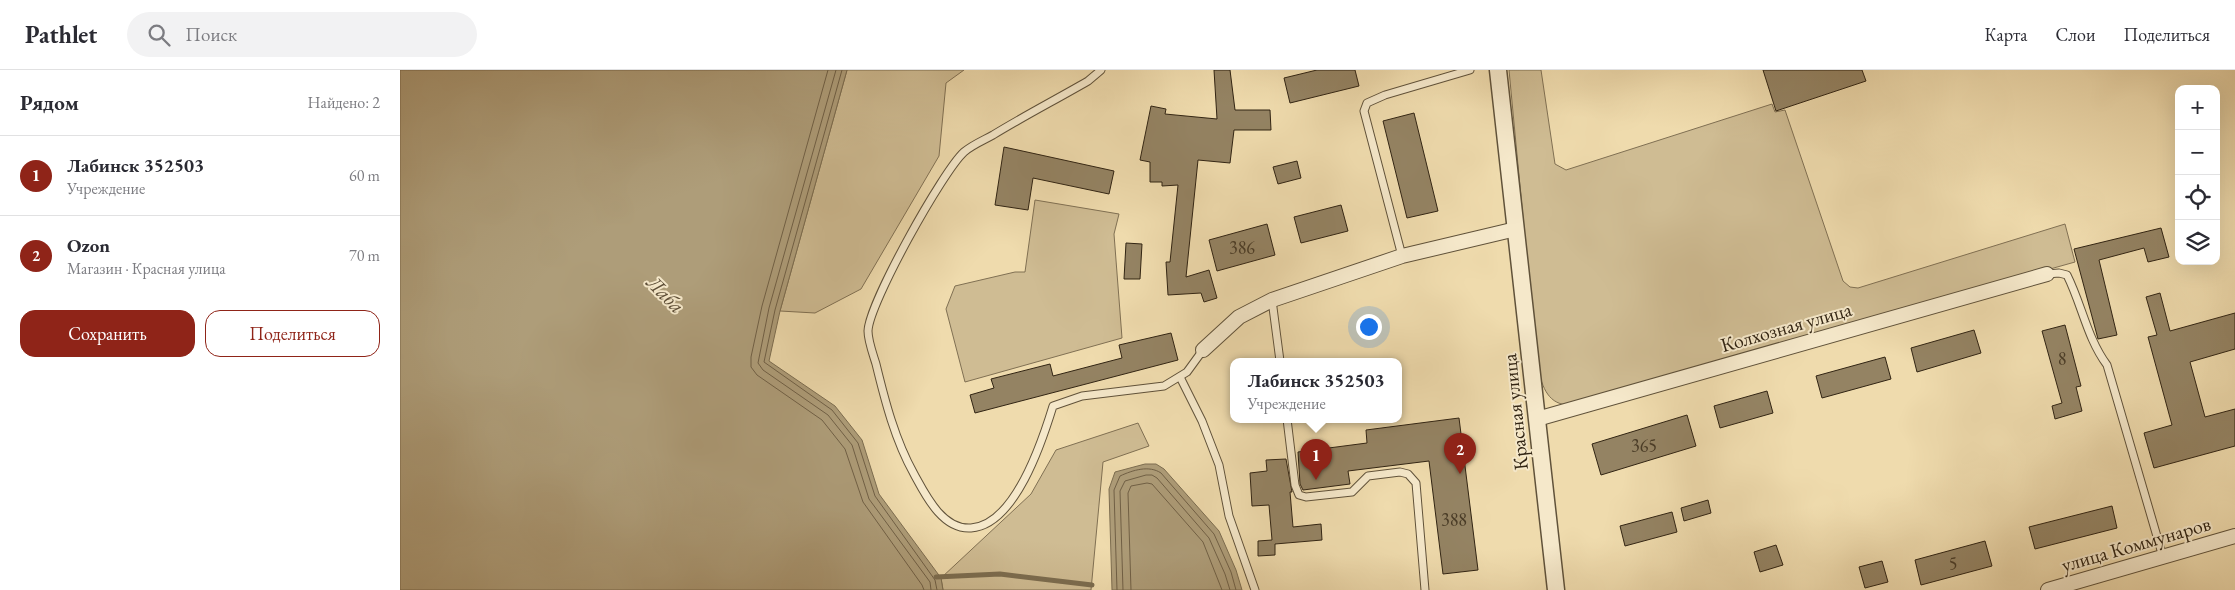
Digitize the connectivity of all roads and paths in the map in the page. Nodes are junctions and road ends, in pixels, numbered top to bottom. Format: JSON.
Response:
{"nodes":[{"id":1,"x":1100,"y":70,"type":"edge"},
{"id":2,"x":1470,"y":70,"type":"edge"},
{"id":3,"x":1498,"y":70,"type":"edge"},
{"id":4,"x":1516,"y":229,"type":"junction"},
{"id":5,"x":1402,"y":256,"type":"junction"},
{"id":6,"x":2046,"y":274,"type":"joint"},
{"id":7,"x":1272,"y":300,"type":"junction"},
{"id":8,"x":1203,"y":350,"type":"joint"},
{"id":9,"x":1280,"y":358,"type":"edge"},
{"id":10,"x":1180,"y":377,"type":"junction"},
{"id":11,"x":1537,"y":419,"type":"junction"},
{"id":12,"x":1287,"y":423,"type":"edge"},
{"id":13,"x":2235,"y":536,"type":"edge"},
{"id":14,"x":2163,"y":558,"type":"junction"},
{"id":15,"x":1255,"y":590,"type":"edge"},
{"id":16,"x":1425,"y":590,"type":"edge"},
{"id":17,"x":1556,"y":590,"type":"edge"},
{"id":18,"x":2048,"y":590,"type":"edge"}],
"edges":[{"from":1,"to":10,"type":"lane"},
{"from":2,"to":5,"type":"lane"},
{"from":3,"to":4,"type":"street","name":"Красная улица"},
{"from":4,"to":5,"type":"street"},
{"from":4,"to":11,"type":"street","name":"Красная улица"},
{"from":5,"to":7,"type":"street"},
{"from":6,"to":11,"type":"street","name":"Колхозная улица"},
{"from":6,"to":14,"type":"lane"},
{"from":7,"to":8,"type":"street"},
{"from":7,"to":9,"type":"lane"},
{"from":8,"to":10,"type":"lane"},
{"from":10,"to":15,"type":"lane"},
{"from":11,"to":17,"type":"street","name":"Красная улица"},
{"from":12,"to":16,"type":"lane"},
{"from":13,"to":14,"type":"street","name":"улица Коммунаров"},
{"from":14,"to":18,"type":"street","name":"улица Коммунаров"}]}
